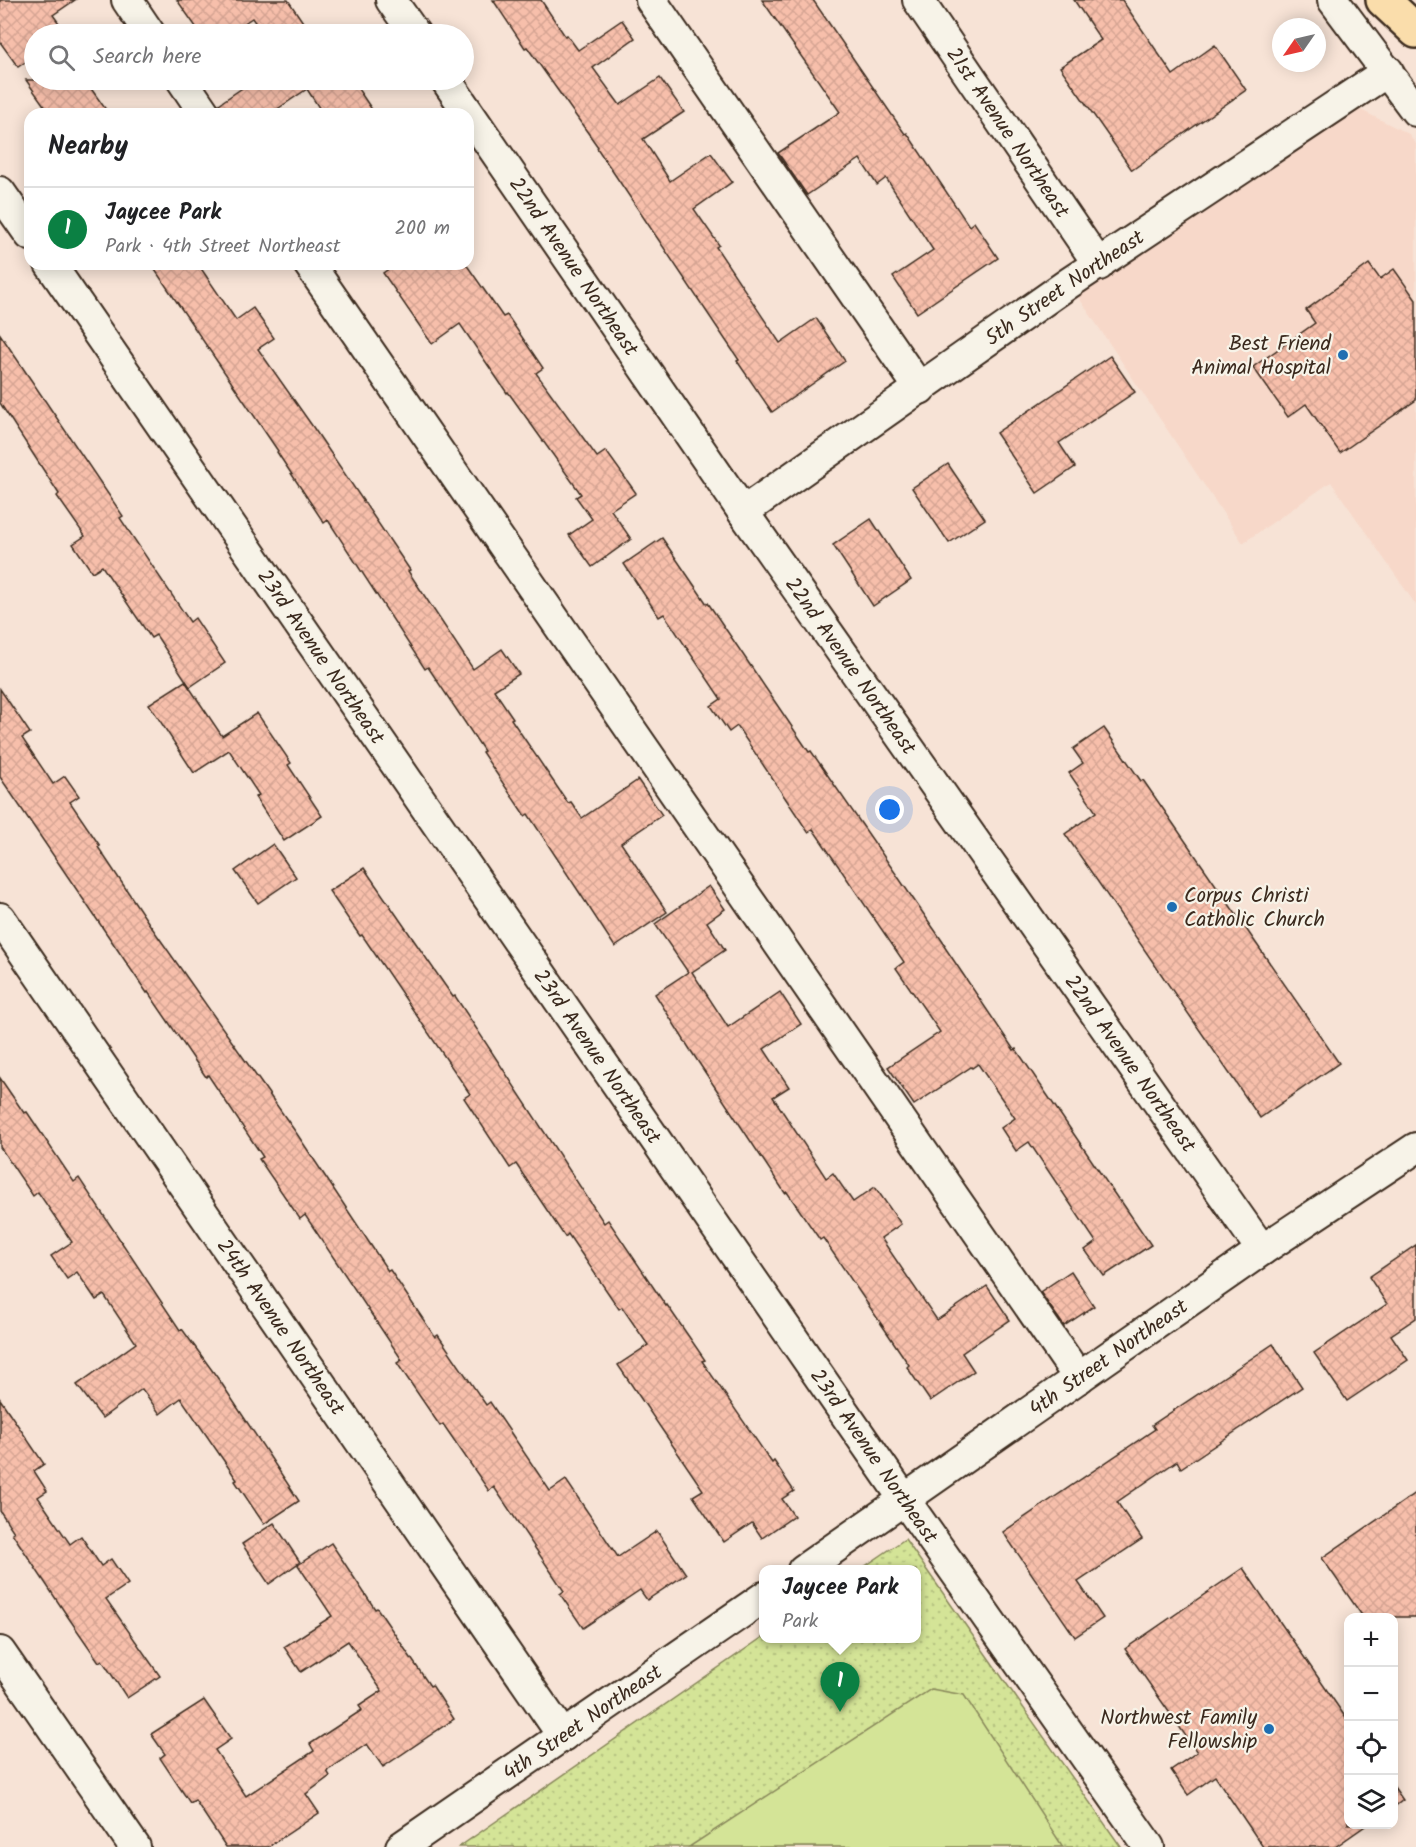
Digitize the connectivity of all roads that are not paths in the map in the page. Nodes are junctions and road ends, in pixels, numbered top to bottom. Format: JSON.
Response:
{"nodes":[{"id":1,"x":127,"y":0,"type":"edge"},
{"id":2,"x":391,"y":0,"type":"edge"},
{"id":3,"x":651,"y":0,"type":"edge"},
{"id":4,"x":918,"y":0,"type":"edge"},
{"id":5,"x":1333,"y":0,"type":"edge"},
{"id":6,"x":1383,"y":0,"type":"edge"},
{"id":7,"x":143,"y":24,"type":"edge"},
{"id":8,"x":408,"y":24,"type":"edge"},
{"id":9,"x":1416,"y":31,"type":"edge"},
{"id":10,"x":1388,"y":71,"type":"junction"},
{"id":11,"x":189,"y":90,"type":"edge"},
{"id":12,"x":453,"y":90,"type":"edge"},
{"id":13,"x":201,"y":108,"type":"edge"},
{"id":14,"x":465,"y":108,"type":"edge"},
{"id":15,"x":1416,"y":111,"type":"edge"},
{"id":16,"x":474,"y":121,"type":"edge"},
{"id":17,"x":0,"y":192,"type":"edge"},
{"id":18,"x":24,"y":226,"type":"edge"},
{"id":19,"x":1099,"y":265,"type":"junction"},
{"id":20,"x":54,"y":270,"type":"edge"},
{"id":21,"x":313,"y":270,"type":"edge"},
{"id":22,"x":920,"y":388,"type":"junction"},
{"id":23,"x":743,"y":512,"type":"junction"},
{"id":24,"x":0,"y":918,"type":"edge"},
{"id":25,"x":1416,"y":1148,"type":"edge"},
{"id":26,"x":1262,"y":1250,"type":"junction"},
{"id":27,"x":1078,"y":1378,"type":"junction"},
{"id":28,"x":904,"y":1499,"type":"junction"},
{"id":29,"x":809,"y":1565,"type":"edge"},
{"id":30,"x":759,"y":1600,"type":"edge"},
{"id":31,"x":0,"y":1652,"type":"edge"},
{"id":32,"x":563,"y":1736,"type":"junction"},
{"id":33,"x":135,"y":1847,"type":"edge"},
{"id":34,"x":401,"y":1847,"type":"edge"},
{"id":35,"x":1149,"y":1847,"type":"edge"}],
"edges":[{"from":1,"to":7,"type":"street"},
{"from":2,"to":8,"type":"street"},
{"from":3,"to":22,"type":"street"},
{"from":4,"to":19,"type":"street","name":"21st Avenue Northeast"},
{"from":5,"to":10,"type":"street"},
{"from":6,"to":9,"type":"highway"},
{"from":10,"to":15,"type":"street"},
{"from":10,"to":19,"type":"street","name":"5th Street Northeast"},
{"from":11,"to":13,"type":"street"},
{"from":12,"to":14,"type":"street","name":"22nd Avenue Northeast"},
{"from":16,"to":23,"type":"street","name":"22nd Avenue Northeast"},
{"from":17,"to":18,"type":"street"},
{"from":19,"to":22,"type":"street","name":"5th Street Northeast"},
{"from":20,"to":28,"type":"street","name":"23rd Avenue Northeast"},
{"from":21,"to":27,"type":"street"},
{"from":22,"to":23,"type":"street","name":"5th Street Northeast"},
{"from":23,"to":26,"type":"street","name":"22nd Avenue Northeast"},
{"from":24,"to":32,"type":"street","name":"24th Avenue Northeast"},
{"from":25,"to":26,"type":"street","name":"4th Street Northeast"},
{"from":26,"to":27,"type":"street","name":"4th Street Northeast"},
{"from":27,"to":28,"type":"street","name":"4th Street Northeast"},
{"from":28,"to":29,"type":"street","name":"4th Street Northeast"},
{"from":28,"to":35,"type":"street","name":"23rd Avenue Northeast"},
{"from":30,"to":32,"type":"street","name":"4th Street Northeast"},
{"from":31,"to":33,"type":"street"},
{"from":32,"to":34,"type":"street","name":"4th Street Northeast"}]}
